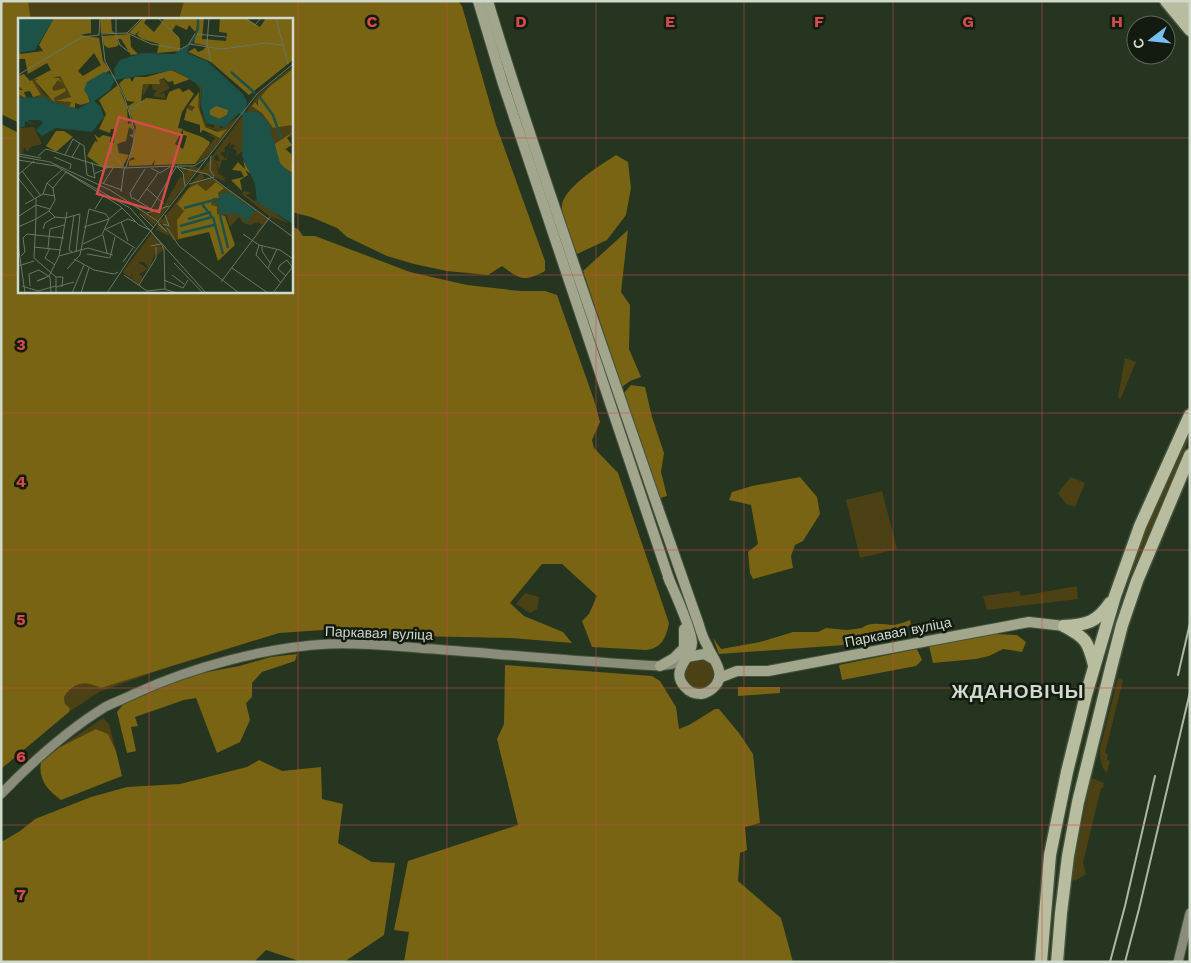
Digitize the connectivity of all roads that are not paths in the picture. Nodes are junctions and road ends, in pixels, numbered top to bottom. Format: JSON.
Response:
{"nodes":[{"id":1,"x":478,"y":1,"type":"edge"},
{"id":2,"x":488,"y":1,"type":"edge"},
{"id":3,"x":1166,"y":1,"type":"edge"},
{"id":4,"x":1180,"y":1,"type":"edge"},
{"id":5,"x":1190,"y":13,"type":"edge"},
{"id":6,"x":1190,"y":30,"type":"edge"},
{"id":7,"x":1190,"y":415,"type":"edge"},
{"id":8,"x":1190,"y":454,"type":"edge"},
{"id":9,"x":668,"y":577,"type":"junction"},
{"id":10,"x":1115,"y":596,"type":"junction"},
{"id":11,"x":1064,"y":626,"type":"junction"},
{"id":12,"x":686,"y":658,"type":"junction"},
{"id":13,"x":715,"y":662,"type":"junction"},
{"id":14,"x":660,"y":666,"type":"junction"},
{"id":15,"x":1094,"y":667,"type":"junction"},
{"id":16,"x":738,"y":671,"type":"junction"},
{"id":17,"x":680,"y":677,"type":"junction"},
{"id":18,"x":719,"y":678,"type":"junction"},
{"id":19,"x":1,"y":794,"type":"edge"},
{"id":20,"x":1190,"y":913,"type":"edge"},
{"id":21,"x":1041,"y":962,"type":"edge"},
{"id":22,"x":1057,"y":962,"type":"edge"},
{"id":23,"x":1178,"y":962,"type":"edge"}],
"edges":[{"from":1,"to":9,"type":"main road"},
{"from":2,"to":13,"type":"main road"},
{"from":3,"to":6,"type":"highway"},
{"from":4,"to":5,"type":"highway"},
{"from":7,"to":10,"type":"highway"},
{"from":8,"to":22,"type":"highway"},
{"from":9,"to":12,"type":"main road"},
{"from":9,"to":14,"type":"main road"},
{"from":10,"to":11,"type":"highway"},
{"from":10,"to":15,"type":"highway"},
{"from":11,"to":15,"type":"highway"},
{"from":11,"to":16,"type":"main road","name":"Паркавая вуліца"},
{"from":12,"to":13,"type":"main road"},
{"from":12,"to":14,"type":"street","name":"Паркавая вуліца"},
{"from":12,"to":17,"type":"main road"},
{"from":13,"to":16,"type":"main road","name":"Паркавая вуліца"},
{"from":13,"to":18,"type":"main road"},
{"from":14,"to":17,"type":"street","name":"Паркавая вуліца"},
{"from":14,"to":19,"type":"street","name":"Паркавая вуліца"},
{"from":15,"to":21,"type":"highway"},
{"from":16,"to":18,"type":"main road","name":"Паркавая вуліца"},
{"from":17,"to":18,"type":"main road"},
{"from":20,"to":23,"type":"street"}]}
